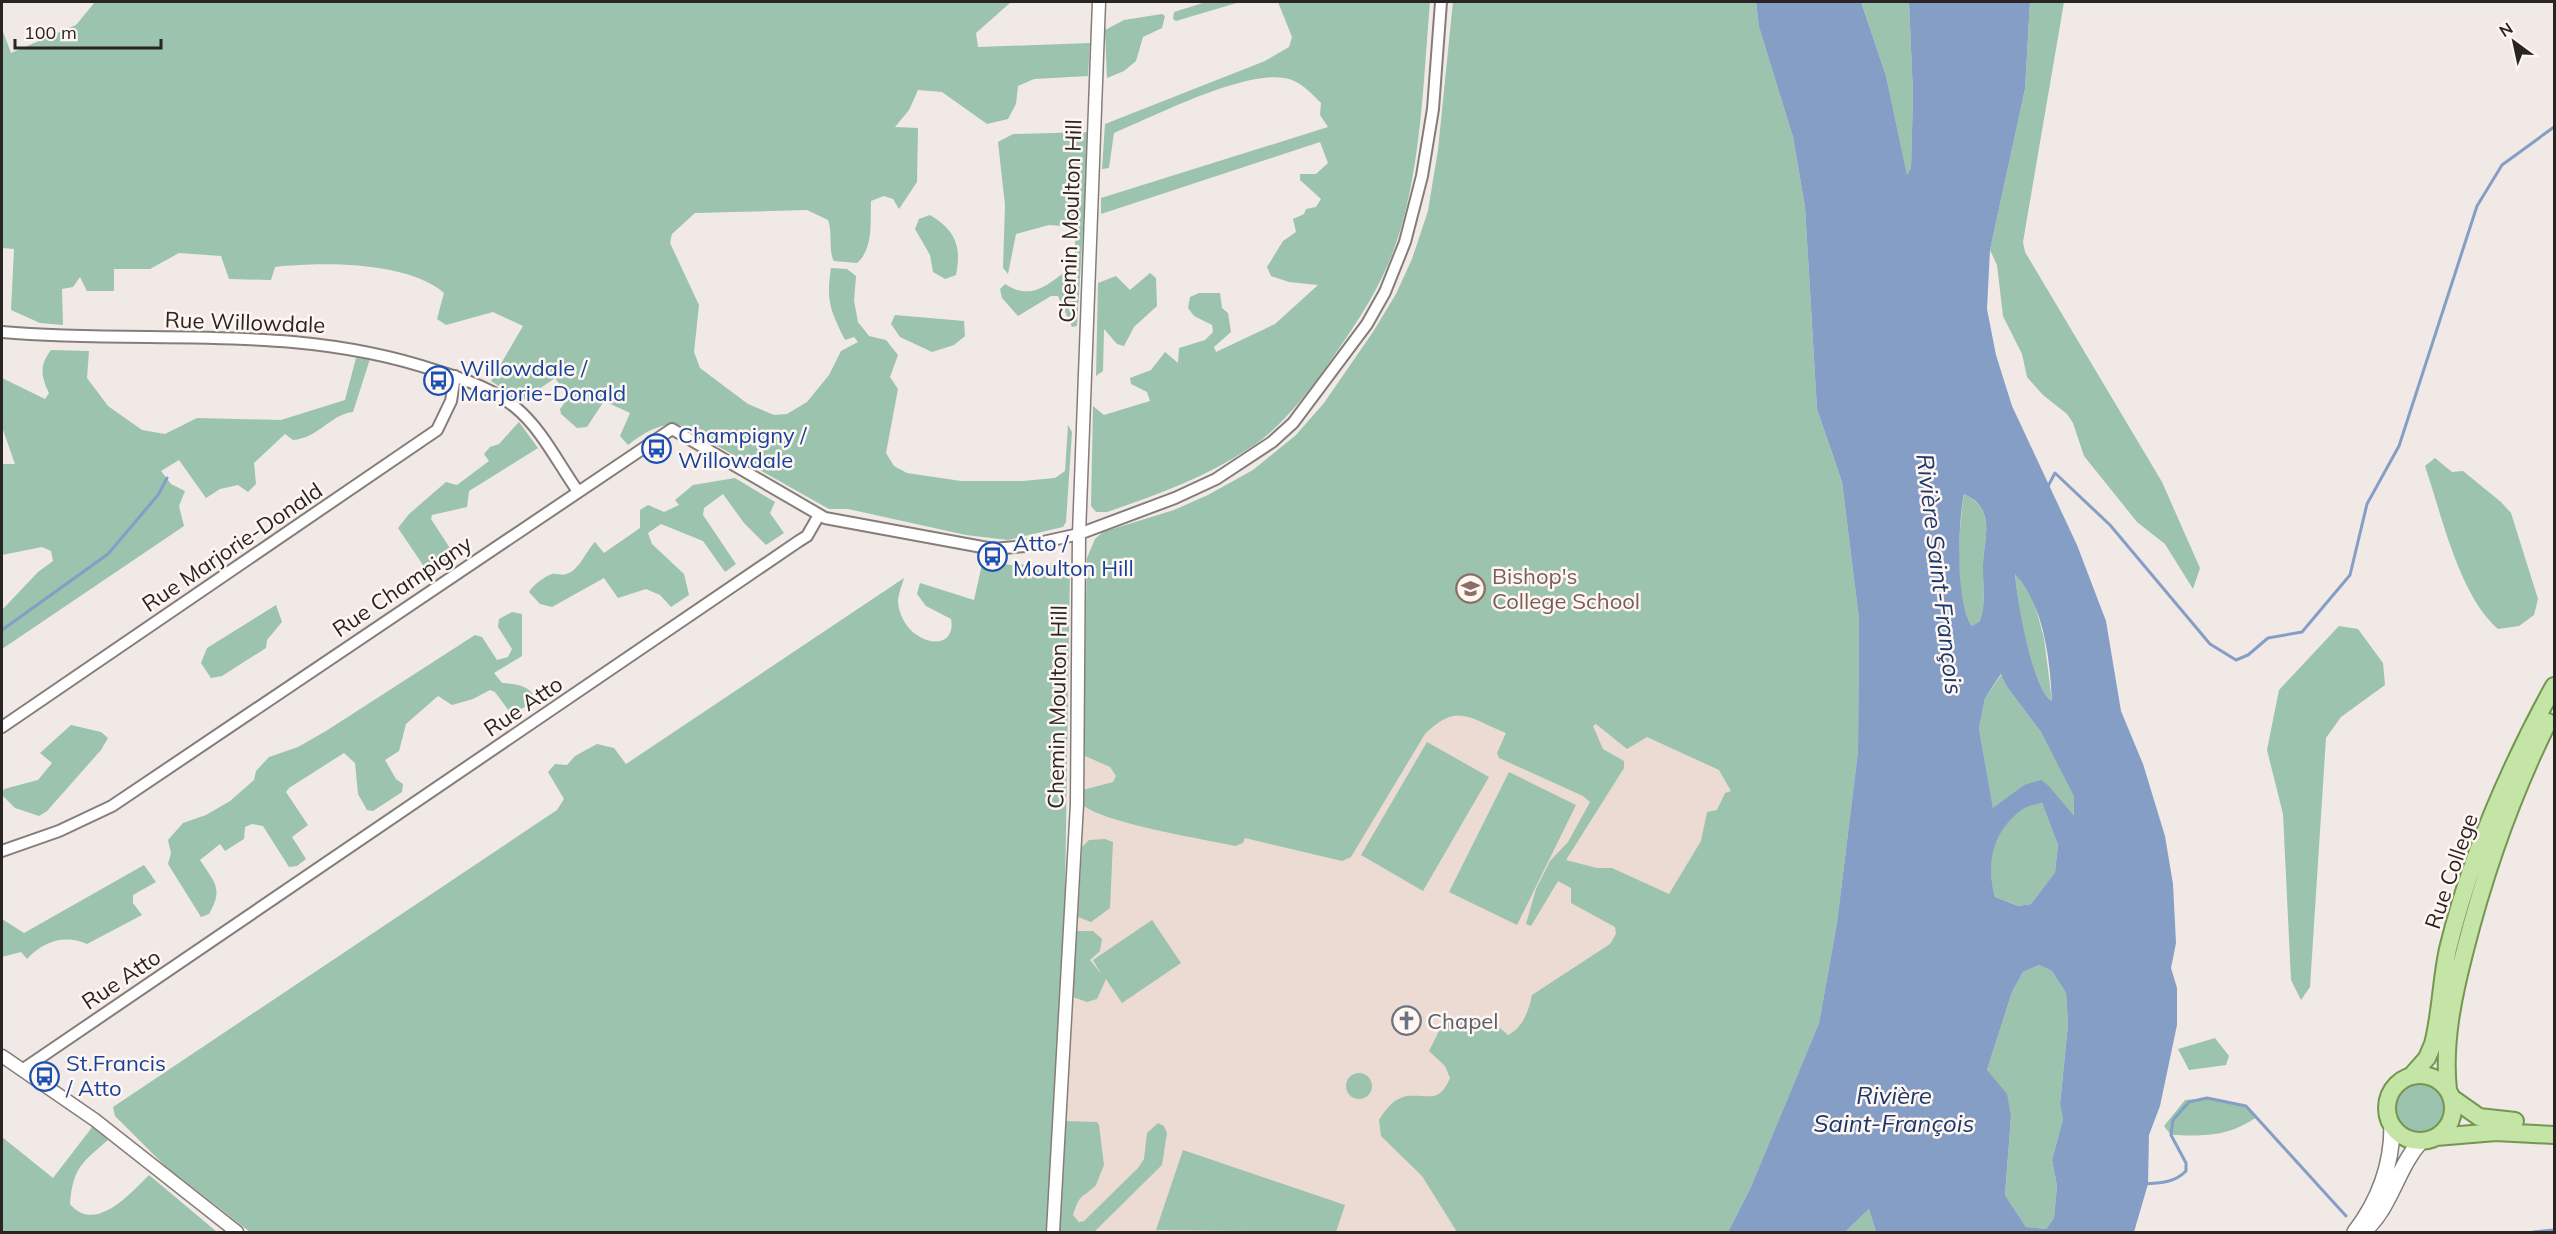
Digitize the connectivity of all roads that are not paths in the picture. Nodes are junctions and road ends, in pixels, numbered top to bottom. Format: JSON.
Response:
{"nodes":[{"id":1,"x":1099,"y":2,"type":"edge"},
{"id":2,"x":1441,"y":2,"type":"edge"},
{"id":3,"x":2,"y":332,"type":"edge"},
{"id":4,"x":455,"y":376,"type":"junction"},
{"id":5,"x":577,"y":490,"type":"junction"},
{"id":6,"x":819,"y":515,"type":"junction"},
{"id":7,"x":1079,"y":534,"type":"junction"},
{"id":8,"x":2554,"y":686,"type":"edge"},
{"id":9,"x":2554,"y":709,"type":"edge"},
{"id":10,"x":2,"y":727,"type":"edge"},
{"id":11,"x":2,"y":851,"type":"edge"},
{"id":12,"x":2,"y":1056,"type":"edge"},
{"id":13,"x":22,"y":1070,"type":"junction"},
{"id":14,"x":2412,"y":1075,"type":"junction"},
{"id":15,"x":2450,"y":1094,"type":"junction"},
{"id":16,"x":2554,"y":1123,"type":"edge"},
{"id":17,"x":2392,"y":1126,"type":"junction"},
{"id":18,"x":2554,"y":1135,"type":"edge"},
{"id":19,"x":2429,"y":1139,"type":"junction"},
{"id":20,"x":237,"y":1233,"type":"edge"},
{"id":21,"x":1053,"y":1233,"type":"edge"},
{"id":22,"x":2355,"y":1233,"type":"edge"},
{"id":23,"x":2363,"y":1233,"type":"edge"}],
"edges":[{"from":1,"to":7,"type":"street","name":"Chemin Moulton Hill"},
{"from":2,"to":7,"type":"street"},
{"from":3,"to":4,"type":"street","name":"Rue Willowdale"},
{"from":4,"to":5,"type":"street","name":"Rue Willowdale"},
{"from":4,"to":10,"type":"street","name":"Rue Marjorie-Donald"},
{"from":5,"to":6,"type":"street","name":"Rue Champigny"},
{"from":5,"to":11,"type":"street","name":"Rue Champigny"},
{"from":6,"to":7,"type":"street"},
{"from":6,"to":13,"type":"street","name":"Rue Atto"},
{"from":7,"to":21,"type":"street","name":"Chemin Moulton Hill"},
{"from":8,"to":14,"type":"main road","name":"Rue College"},
{"from":9,"to":15,"type":"main road","name":"Rue College"},
{"from":12,"to":13,"type":"street"},
{"from":13,"to":20,"type":"street"},
{"from":14,"to":15,"type":"main road"},
{"from":14,"to":17,"type":"main road","name":"Rue College"},
{"from":15,"to":16,"type":"main road"},
{"from":15,"to":19,"type":"main road","name":"Rue College"},
{"from":17,"to":19,"type":"main road"},
{"from":17,"to":22,"type":"main road","name":"Rue College"},
{"from":18,"to":19,"type":"main road"},
{"from":19,"to":23,"type":"main road","name":"Rue College"}]}
